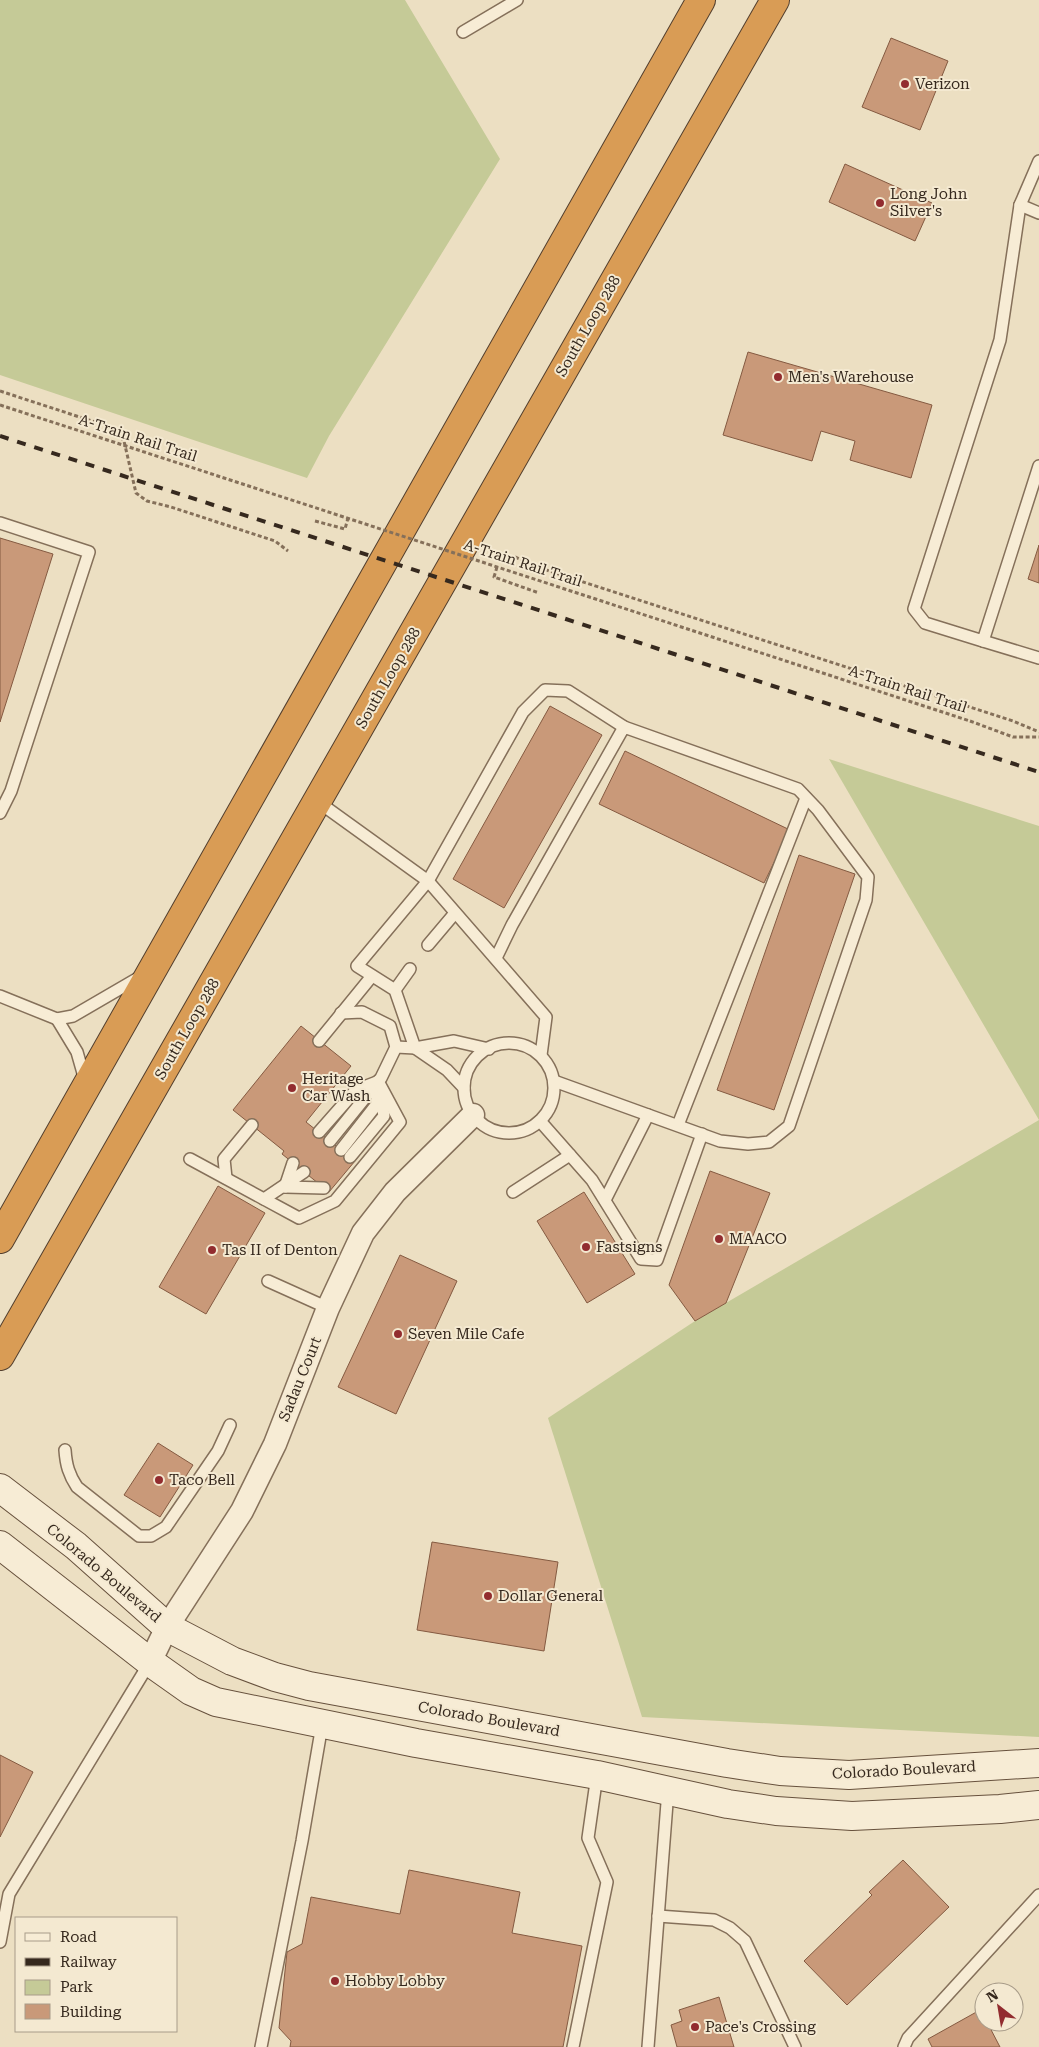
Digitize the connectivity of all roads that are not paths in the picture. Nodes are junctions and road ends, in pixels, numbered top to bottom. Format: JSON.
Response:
{"nodes":[{"id":1,"x":516,"y":0,"type":"edge"},
{"id":2,"x":701,"y":0,"type":"edge"},
{"id":3,"x":775,"y":0,"type":"edge"},
{"id":4,"x":463,"y":32,"type":"dead end"},
{"id":5,"x":1039,"y":161,"type":"edge"},
{"id":6,"x":1020,"y":205,"type":"junction"},
{"id":7,"x":1039,"y":213,"type":"edge"},
{"id":8,"x":1039,"y":466,"type":"edge"},
{"id":9,"x":0,"y":524,"type":"edge"},
{"id":10,"x":983,"y":641,"type":"junction"},
{"id":11,"x":1039,"y":658,"type":"edge"},
{"id":12,"x":624,"y":727,"type":"junction"},
{"id":13,"x":6,"y":789,"type":"edge"},
{"id":14,"x":806,"y":798,"type":"junction"},
{"id":15,"x":317,"y":801,"type":"junction"},
{"id":16,"x":0,"y":813,"type":"edge"},
{"id":17,"x":428,"y":881,"type":"junction"},
{"id":18,"x":455,"y":913,"type":"junction"},
{"id":19,"x":428,"y":945,"type":"dead end"},
{"id":20,"x":496,"y":958,"type":"junction"},
{"id":21,"x":410,"y":969,"type":"dead end"},
{"id":22,"x":152,"y":970,"type":"junction"},
{"id":23,"x":372,"y":976,"type":"junction"},
{"id":24,"x":395,"y":990,"type":"junction"},
{"id":25,"x":0,"y":996,"type":"edge"},
{"id":26,"x":341,"y":1013,"type":"junction"},
{"id":27,"x":57,"y":1019,"type":"junction"},
{"id":28,"x":318,"y":1041,"type":"dead end"},
{"id":29,"x":396,"y":1047,"type":"junction"},
{"id":30,"x":415,"y":1048,"type":"junction"},
{"id":31,"x":489,"y":1049,"type":"junction"},
{"id":32,"x":541,"y":1055,"type":"junction"},
{"id":33,"x":378,"y":1081,"type":"junction"},
{"id":34,"x":554,"y":1081,"type":"junction"},
{"id":35,"x":87,"y":1086,"type":"junction"},
{"id":36,"x":464,"y":1088,"type":"junction"},
{"id":37,"x":473,"y":1115,"type":"junction"},
{"id":38,"x":648,"y":1115,"type":"junction"},
{"id":39,"x":540,"y":1121,"type":"junction"},
{"id":40,"x":252,"y":1125,"type":"dead end"},
{"id":41,"x":678,"y":1125,"type":"junction"},
{"id":42,"x":318,"y":1132,"type":"dead end"},
{"id":43,"x":702,"y":1134,"type":"junction"},
{"id":44,"x":330,"y":1141,"type":"dead end"},
{"id":45,"x":346,"y":1153,"type":"dead end"},
{"id":46,"x":570,"y":1155,"type":"junction"},
{"id":47,"x":190,"y":1159,"type":"dead end"},
{"id":48,"x":293,"y":1163,"type":"dead end"},
{"id":49,"x":304,"y":1172,"type":"dead end"},
{"id":50,"x":226,"y":1178,"type":"junction"},
{"id":51,"x":320,"y":1185,"type":"dead end"},
{"id":52,"x":285,"y":1186,"type":"junction"},
{"id":53,"x":513,"y":1192,"type":"dead end"},
{"id":54,"x":264,"y":1200,"type":"junction"},
{"id":55,"x":605,"y":1200,"type":"junction"},
{"id":56,"x":0,"y":1239,"type":"edge"},
{"id":57,"x":268,"y":1281,"type":"dead end"},
{"id":58,"x":328,"y":1308,"type":"junction"},
{"id":59,"x":0,"y":1356,"type":"edge"},
{"id":60,"x":230,"y":1425,"type":"dead end"},
{"id":61,"x":65,"y":1450,"type":"dead end"},
{"id":62,"x":0,"y":1488,"type":"edge"},
{"id":63,"x":0,"y":1545,"type":"edge"},
{"id":64,"x":167,"y":1627,"type":"junction"},
{"id":65,"x":150,"y":1662,"type":"junction"},
{"id":66,"x":322,"y":1725,"type":"junction"},
{"id":67,"x":675,"y":1752,"type":"junction"},
{"id":68,"x":1039,"y":1763,"type":"edge"},
{"id":69,"x":597,"y":1775,"type":"junction"},
{"id":70,"x":668,"y":1790,"type":"junction"},
{"id":71,"x":1039,"y":1805,"type":"edge"},
{"id":72,"x":1039,"y":1895,"type":"edge"},
{"id":73,"x":658,"y":1916,"type":"junction"},
{"id":74,"x":0,"y":1942,"type":"edge"},
{"id":75,"x":261,"y":2047,"type":"edge"},
{"id":76,"x":574,"y":2047,"type":"edge"},
{"id":77,"x":648,"y":2047,"type":"edge"},
{"id":78,"x":795,"y":2047,"type":"edge"},
{"id":79,"x":904,"y":2047,"type":"edge"}],
"edges":[{"from":1,"to":4,"type":"lane"},
{"from":2,"to":22,"type":"highway"},
{"from":3,"to":15,"type":"highway","name":"South Loop 288"},
{"from":5,"to":6,"type":"lane"},
{"from":6,"to":7,"type":"lane"},
{"from":6,"to":10,"type":"lane"},
{"from":8,"to":10,"type":"lane"},
{"from":9,"to":13,"type":"lane"},
{"from":10,"to":11,"type":"lane"},
{"from":12,"to":14,"type":"lane"},
{"from":12,"to":17,"type":"lane"},
{"from":12,"to":20,"type":"lane"},
{"from":13,"to":16,"type":"lane"},
{"from":14,"to":41,"type":"lane"},
{"from":14,"to":43,"type":"lane"},
{"from":15,"to":17,"type":"lane"},
{"from":15,"to":59,"type":"highway","name":"South Loop 288"},
{"from":17,"to":18,"type":"lane"},
{"from":17,"to":23,"type":"lane"},
{"from":18,"to":19,"type":"lane"},
{"from":18,"to":20,"type":"lane"},
{"from":20,"to":32,"type":"lane"},
{"from":21,"to":24,"type":"lane"},
{"from":22,"to":27,"type":"lane"},
{"from":22,"to":35,"type":"highway"},
{"from":23,"to":24,"type":"lane"},
{"from":23,"to":26,"type":"lane"},
{"from":24,"to":30,"type":"lane"},
{"from":25,"to":27,"type":"lane"},
{"from":26,"to":28,"type":"lane"},
{"from":26,"to":29,"type":"lane"},
{"from":27,"to":35,"type":"lane"},
{"from":29,"to":30,"type":"lane"},
{"from":29,"to":33,"type":"lane"},
{"from":30,"to":31,"type":"lane"},
{"from":30,"to":36,"type":"lane"},
{"from":31,"to":32,"type":"lane"},
{"from":31,"to":36,"type":"lane"},
{"from":32,"to":34,"type":"lane"},
{"from":33,"to":42,"type":"lane"},
{"from":33,"to":44,"type":"lane"},
{"from":33,"to":45,"type":"lane"},
{"from":33,"to":54,"type":"lane"},
{"from":34,"to":38,"type":"lane"},
{"from":34,"to":39,"type":"lane"},
{"from":35,"to":56,"type":"highway"},
{"from":36,"to":37,"type":"lane"},
{"from":37,"to":39,"type":"lane"},
{"from":37,"to":58,"type":"street","name":"Sadau Court"},
{"from":38,"to":41,"type":"lane"},
{"from":38,"to":55,"type":"lane"},
{"from":39,"to":46,"type":"lane"},
{"from":40,"to":50,"type":"lane"},
{"from":41,"to":43,"type":"lane"},
{"from":43,"to":55,"type":"lane"},
{"from":46,"to":53,"type":"lane"},
{"from":46,"to":55,"type":"lane"},
{"from":47,"to":50,"type":"lane"},
{"from":48,"to":52,"type":"lane"},
{"from":49,"to":52,"type":"lane"},
{"from":50,"to":54,"type":"lane"},
{"from":51,"to":52,"type":"lane"},
{"from":52,"to":54,"type":"lane"},
{"from":57,"to":58,"type":"lane"},
{"from":58,"to":64,"type":"street","name":"Sadau Court"},
{"from":60,"to":61,"type":"lane"},
{"from":62,"to":64,"type":"street","name":"Colorado Boulevard"},
{"from":63,"to":65,"type":"street"},
{"from":64,"to":65,"type":"street","name":"Sadau Court"},
{"from":64,"to":67,"type":"street","name":"Colorado Boulevard"},
{"from":65,"to":66,"type":"street"},
{"from":65,"to":74,"type":"lane"},
{"from":66,"to":69,"type":"street"},
{"from":66,"to":75,"type":"lane"},
{"from":67,"to":68,"type":"street","name":"Colorado Boulevard"},
{"from":67,"to":70,"type":"street"},
{"from":69,"to":70,"type":"street"},
{"from":69,"to":76,"type":"lane"},
{"from":70,"to":71,"type":"street"},
{"from":70,"to":73,"type":"lane"},
{"from":72,"to":79,"type":"lane"},
{"from":73,"to":77,"type":"lane"},
{"from":73,"to":78,"type":"lane"}]}
